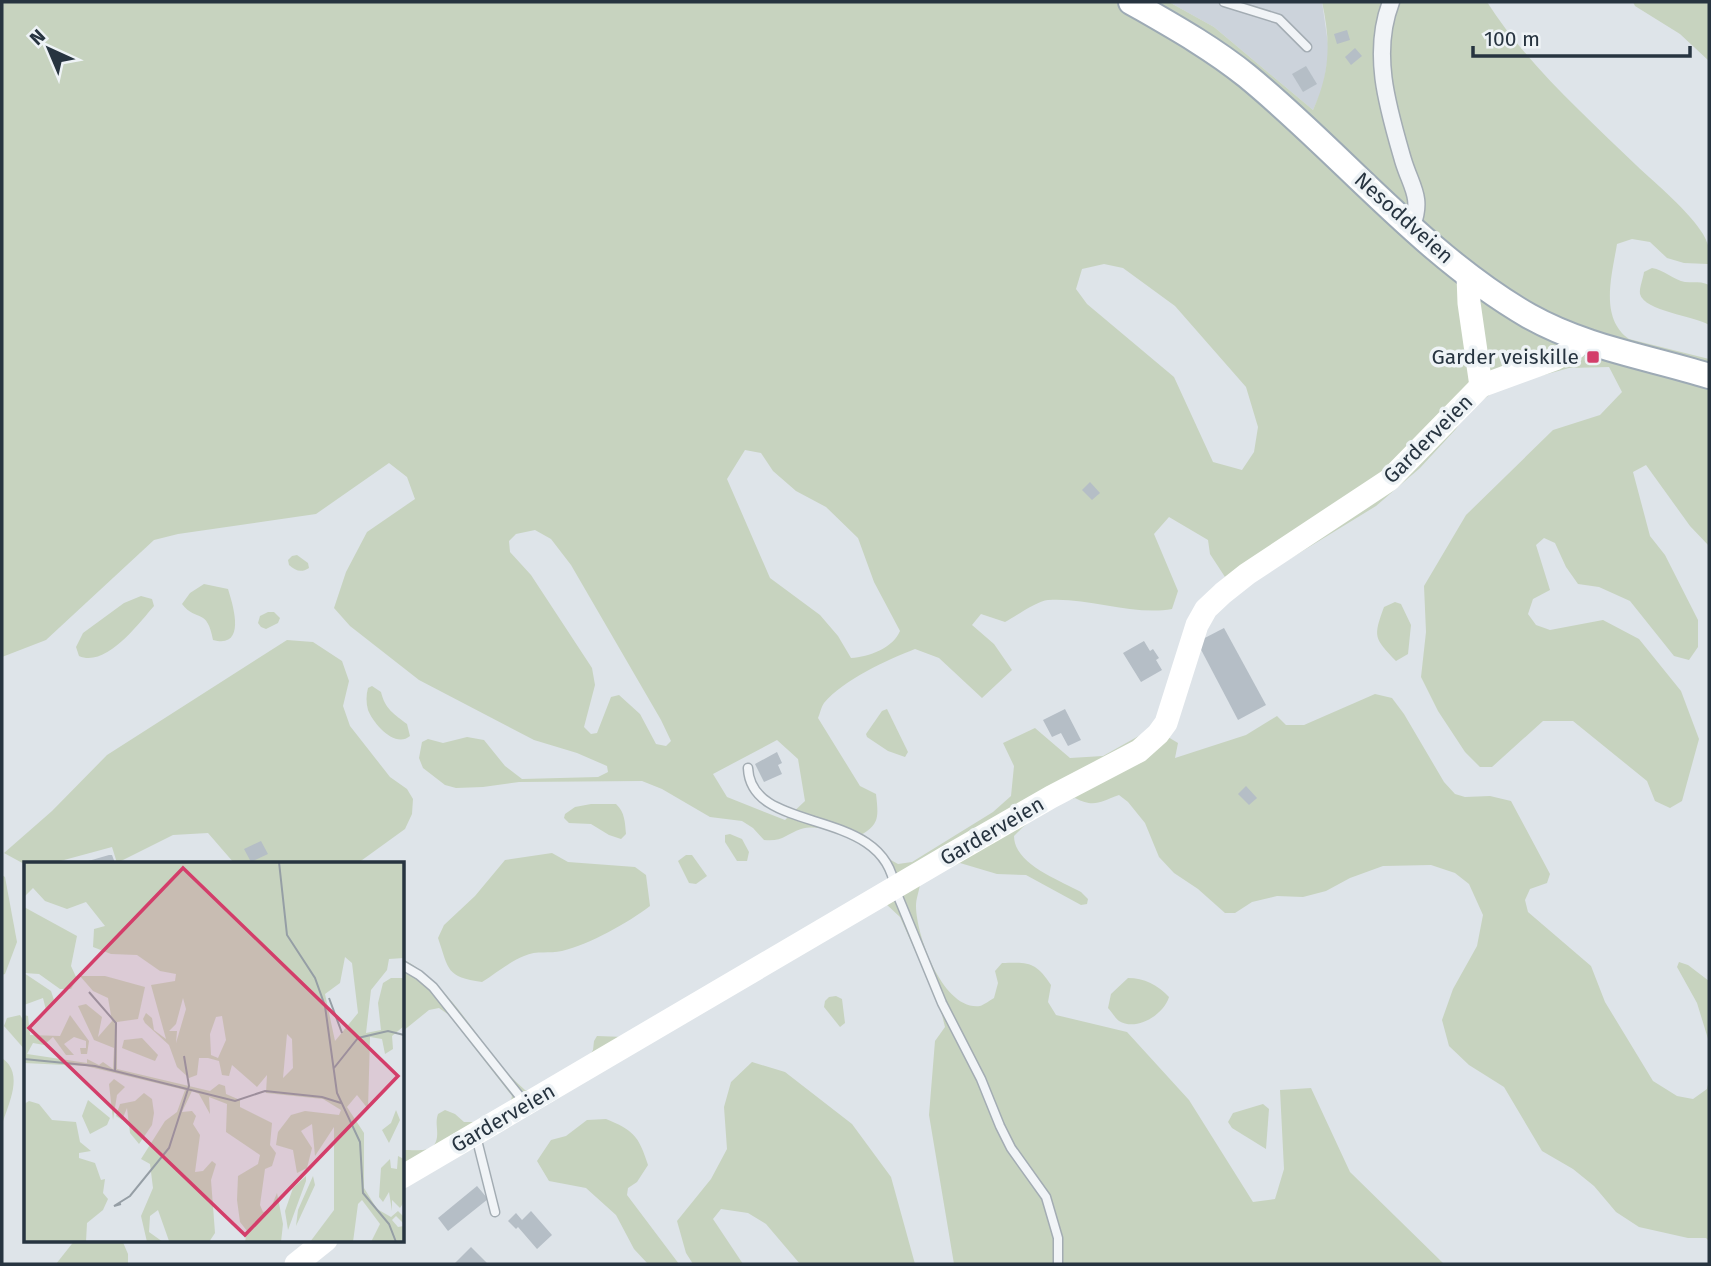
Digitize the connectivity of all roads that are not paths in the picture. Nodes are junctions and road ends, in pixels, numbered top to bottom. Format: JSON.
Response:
{"nodes":[{"id":1,"x":1131,"y":2,"type":"edge"},
{"id":2,"x":1224,"y":2,"type":"edge"},
{"id":3,"x":1391,"y":2,"type":"edge"},
{"id":4,"x":1307,"y":47,"type":"dead end"},
{"id":5,"x":1412,"y":226,"type":"junction"},
{"id":6,"x":1468,"y":275,"type":"junction"},
{"id":7,"x":1582,"y":341,"type":"junction"},
{"id":8,"x":1709,"y":376,"type":"edge"},
{"id":9,"x":1481,"y":386,"type":"junction"},
{"id":10,"x":748,"y":768,"type":"dead end"},
{"id":11,"x":895,"y":889,"type":"junction"},
{"id":12,"x":404,"y":966,"type":"edge"},
{"id":13,"x":527,"y":1105,"type":"junction"},
{"id":14,"x":476,"y":1133,"type":"junction"},
{"id":15,"x":404,"y":1176,"type":"edge"},
{"id":16,"x":495,"y":1212,"type":"dead end"},
{"id":17,"x":324,"y":1242,"type":"edge"},
{"id":18,"x":296,"y":1264,"type":"edge"},
{"id":19,"x":1058,"y":1264,"type":"edge"}],
"edges":[{"from":1,"to":5,"type":"main road","name":"Nesoddveien"},
{"from":2,"to":4,"type":"lane"},
{"from":3,"to":5,"type":"street"},
{"from":5,"to":6,"type":"main road","name":"Nesoddveien"},
{"from":6,"to":7,"type":"main road","name":"Nesoddveien"},
{"from":6,"to":9,"type":"street","name":"Garderveien"},
{"from":7,"to":8,"type":"main road","name":"Nesoddveien"},
{"from":7,"to":9,"type":"street","name":"Garderveien"},
{"from":9,"to":11,"type":"street","name":"Garderveien"},
{"from":10,"to":11,"type":"lane"},
{"from":11,"to":13,"type":"street","name":"Garderveien"},
{"from":11,"to":19,"type":"lane"},
{"from":12,"to":13,"type":"lane"},
{"from":13,"to":14,"type":"street","name":"Garderveien"},
{"from":14,"to":15,"type":"street","name":"Garderveien"},
{"from":14,"to":16,"type":"lane"},
{"from":17,"to":18,"type":"street"}]}
